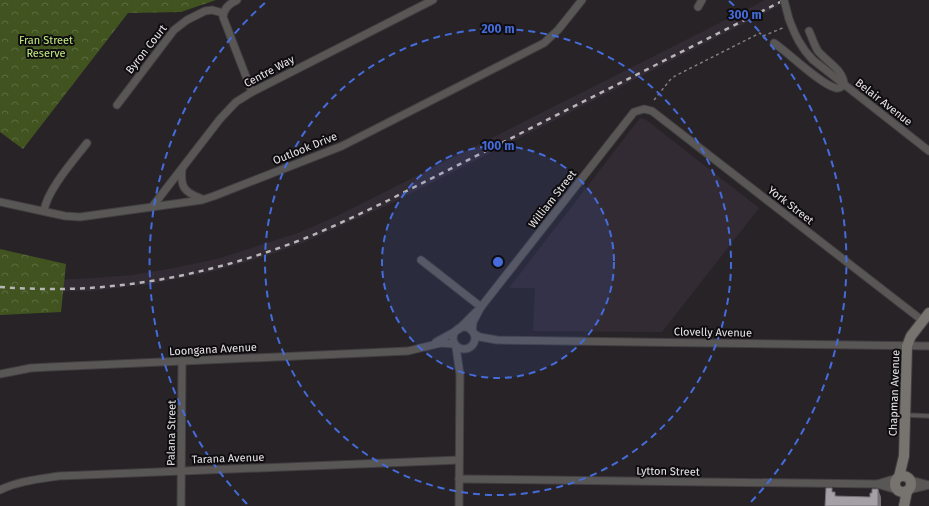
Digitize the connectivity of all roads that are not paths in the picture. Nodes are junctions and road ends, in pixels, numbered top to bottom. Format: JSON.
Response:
{"nodes":[{"id":1,"x":237,"y":0,"type":"edge"},
{"id":2,"x":433,"y":0,"type":"edge"},
{"id":3,"x":582,"y":0,"type":"edge"},
{"id":4,"x":784,"y":0,"type":"edge"},
{"id":5,"x":223,"y":13,"type":"junction"},
{"id":6,"x":808,"y":31,"type":"dead end"},
{"id":7,"x":774,"y":43,"type":"dead end"},
{"id":8,"x":844,"y":85,"type":"junction"},
{"id":9,"x":252,"y":92,"type":"junction"},
{"id":10,"x":116,"y":105,"type":"dead end"},
{"id":11,"x":644,"y":109,"type":"joint"},
{"id":12,"x":87,"y":143,"type":"dead end"},
{"id":13,"x":929,"y":151,"type":"edge"},
{"id":14,"x":182,"y":168,"type":"junction"},
{"id":15,"x":202,"y":200,"type":"junction"},
{"id":16,"x":0,"y":202,"type":"edge"},
{"id":17,"x":152,"y":207,"type":"junction"},
{"id":18,"x":44,"y":211,"type":"junction"},
{"id":19,"x":421,"y":260,"type":"dead end"},
{"id":20,"x":481,"y":307,"type":"junction"},
{"id":21,"x":926,"y":317,"type":"edge"},
{"id":22,"x":457,"y":330,"type":"junction"},
{"id":23,"x":473,"y":333,"type":"junction"},
{"id":24,"x":497,"y":340,"type":"junction"},
{"id":25,"x":455,"y":345,"type":"junction"},
{"id":26,"x":426,"y":346,"type":"junction"},
{"id":27,"x":907,"y":346,"type":"junction"},
{"id":28,"x":929,"y":346,"type":"edge"},
{"id":29,"x":470,"y":347,"type":"junction"},
{"id":30,"x":182,"y":361,"type":"junction"},
{"id":31,"x":0,"y":374,"type":"edge"},
{"id":32,"x":460,"y":375,"type":"junction"},
{"id":33,"x":905,"y":415,"type":"junction"},
{"id":34,"x":929,"y":416,"type":"edge"},
{"id":35,"x":459,"y":460,"type":"junction"},
{"id":36,"x":181,"y":471,"type":"junction"},
{"id":37,"x":904,"y":478,"type":"junction"},
{"id":38,"x":459,"y":479,"type":"junction"},
{"id":39,"x":877,"y":484,"type":"junction"},
{"id":40,"x":929,"y":485,"type":"edge"},
{"id":41,"x":0,"y":490,"type":"edge"},
{"id":42,"x":903,"y":491,"type":"junction"},
{"id":43,"x":181,"y":506,"type":"edge"},
{"id":44,"x":459,"y":506,"type":"edge"},
{"id":45,"x":903,"y":506,"type":"edge"}],
"edges":[{"from":1,"to":5,"type":"street"},
{"from":2,"to":9,"type":"street","name":"Centre Way"},
{"from":3,"to":15,"type":"street","name":"Outlook Drive"},
{"from":4,"to":8,"type":"street","name":"Belair Avenue","bridge":true},
{"from":5,"to":9,"type":"street"},
{"from":5,"to":10,"type":"street","name":"Byron Court"},
{"from":6,"to":8,"type":"street","name":"Belair Avenue"},
{"from":7,"to":8,"type":"street","name":"Belair Avenue"},
{"from":8,"to":13,"type":"street","name":"Belair Avenue"},
{"from":9,"to":14,"type":"street","name":"Centre Way"},
{"from":11,"to":20,"type":"street","name":"William Street"},
{"from":11,"to":21,"type":"street","name":"York Street"},
{"from":12,"to":18,"type":"street"},
{"from":14,"to":15,"type":"street"},
{"from":14,"to":17,"type":"street","name":"Centre Way"},
{"from":15,"to":17,"type":"street","name":"Outlook Drive"},
{"from":16,"to":18,"type":"street","name":"Outlook Drive"},
{"from":17,"to":18,"type":"street","name":"Outlook Drive"},
{"from":19,"to":20,"type":"street"},
{"from":20,"to":22,"type":"street","name":"William Street"},
{"from":20,"to":23,"type":"street","name":"William Street"},
{"from":21,"to":27,"type":"street","name":"Chapman Avenue"},
{"from":22,"to":23,"type":"street"},
{"from":22,"to":25,"type":"street"},
{"from":22,"to":26,"type":"street","name":"Loongana Avenue"},
{"from":23,"to":24,"type":"street","name":"Clovelly Avenue"},
{"from":23,"to":29,"type":"street"},
{"from":24,"to":27,"type":"street","name":"Clovelly Avenue"},
{"from":24,"to":29,"type":"street","name":"Clovelly Avenue"},
{"from":25,"to":26,"type":"street","name":"Loongana Avenue"},
{"from":25,"to":29,"type":"street"},
{"from":25,"to":32,"type":"street"},
{"from":26,"to":30,"type":"street","name":"Loongana Avenue"},
{"from":27,"to":28,"type":"street","name":"Clovelly Avenue"},
{"from":27,"to":33,"type":"street","name":"Chapman Avenue"},
{"from":29,"to":32,"type":"street"},
{"from":30,"to":31,"type":"street","name":"Loongana Avenue"},
{"from":30,"to":36,"type":"street","name":"Palana Street"},
{"from":32,"to":35,"type":"street"},
{"from":33,"to":34,"type":"lane"},
{"from":33,"to":37,"type":"street","name":"Chapman Avenue"},
{"from":35,"to":36,"type":"street","name":"Tarana Avenue"},
{"from":35,"to":38,"type":"street"},
{"from":36,"to":41,"type":"street","name":"Tarana Avenue"},
{"from":36,"to":43,"type":"street","name":"Palana Street"},
{"from":37,"to":39,"type":"street","name":"Lytton Street"},
{"from":37,"to":40,"type":"street","name":"Lytton Street"},
{"from":37,"to":42,"type":"street"},
{"from":37,"to":42,"type":"street"},
{"from":38,"to":39,"type":"street","name":"Lytton Street"},
{"from":38,"to":44,"type":"street"},
{"from":39,"to":42,"type":"street","name":"Lytton Street"},
{"from":40,"to":42,"type":"street","name":"Lytton Street"},
{"from":42,"to":45,"type":"street"}]}
